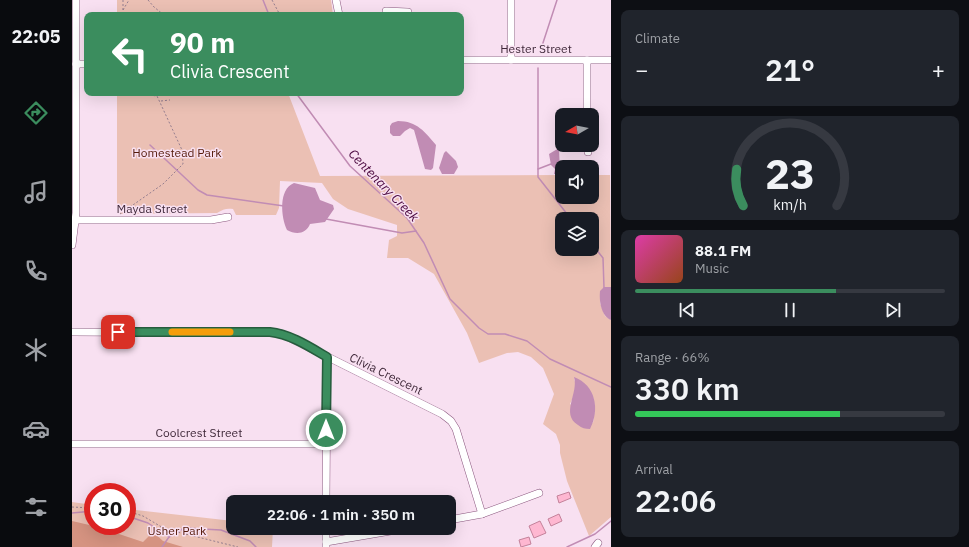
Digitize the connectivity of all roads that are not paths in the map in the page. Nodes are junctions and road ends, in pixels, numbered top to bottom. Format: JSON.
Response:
{"nodes":[{"id":1,"x":76,"y":0,"type":"edge"},
{"id":2,"x":336,"y":0,"type":"edge"},
{"id":3,"x":511,"y":0,"type":"edge"},
{"id":4,"x":386,"y":11,"type":"dead end"},
{"id":5,"x":338,"y":12,"type":"edge"},
{"id":6,"x":389,"y":12,"type":"edge"},
{"id":7,"x":464,"y":60,"type":"edge"},
{"id":8,"x":511,"y":60,"type":"junction"},
{"id":9,"x":587,"y":60,"type":"junction"},
{"id":10,"x":611,"y":60,"type":"edge"},
{"id":11,"x":76,"y":64,"type":"junction"},
{"id":12,"x":84,"y":64,"type":"edge"},
{"id":13,"x":588,"y":108,"type":"edge"},
{"id":14,"x":74,"y":133,"type":"edge"},
{"id":15,"x":228,"y":217,"type":"dead end"},
{"id":16,"x":76,"y":220,"type":"junction"},
{"id":17,"x":72,"y":245,"type":"edge"},
{"id":18,"x":72,"y":332,"type":"edge"},
{"id":19,"x":327,"y":357,"type":"junction"},
{"id":20,"x":72,"y":444,"type":"edge"},
{"id":21,"x":326,"y":444,"type":"junction"},
{"id":22,"x":539,"y":493,"type":"dead end"},
{"id":23,"x":326,"y":495,"type":"edge"},
{"id":24,"x":482,"y":514,"type":"junction"},
{"id":25,"x":456,"y":519,"type":"edge"},
{"id":26,"x":372,"y":535,"type":"edge"},
{"id":27,"x":326,"y":544,"type":"edge"}],
"edges":[{"from":1,"to":11,"type":"street"},
{"from":2,"to":5,"type":"street"},
{"from":3,"to":8,"type":"street"},
{"from":4,"to":6,"type":"street"},
{"from":7,"to":8,"type":"street","name":"Hester Street"},
{"from":8,"to":9,"type":"street","name":"Hester Street"},
{"from":9,"to":10,"type":"street","name":"Hester Street"},
{"from":9,"to":13,"type":"street"},
{"from":11,"to":12,"type":"street"},
{"from":11,"to":14,"type":"street"},
{"from":14,"to":16,"type":"street"},
{"from":15,"to":16,"type":"street","name":"Mayda Street"},
{"from":16,"to":17,"type":"street"},
{"from":18,"to":19,"type":"street","name":"Clivia Crescent"},
{"from":19,"to":21,"type":"street"},
{"from":19,"to":24,"type":"street","name":"Clivia Crescent"},
{"from":20,"to":21,"type":"street","name":"Coolcrest Street"},
{"from":21,"to":23,"type":"street"},
{"from":22,"to":24,"type":"street"},
{"from":24,"to":25,"type":"street"},
{"from":26,"to":27,"type":"street"}]}
